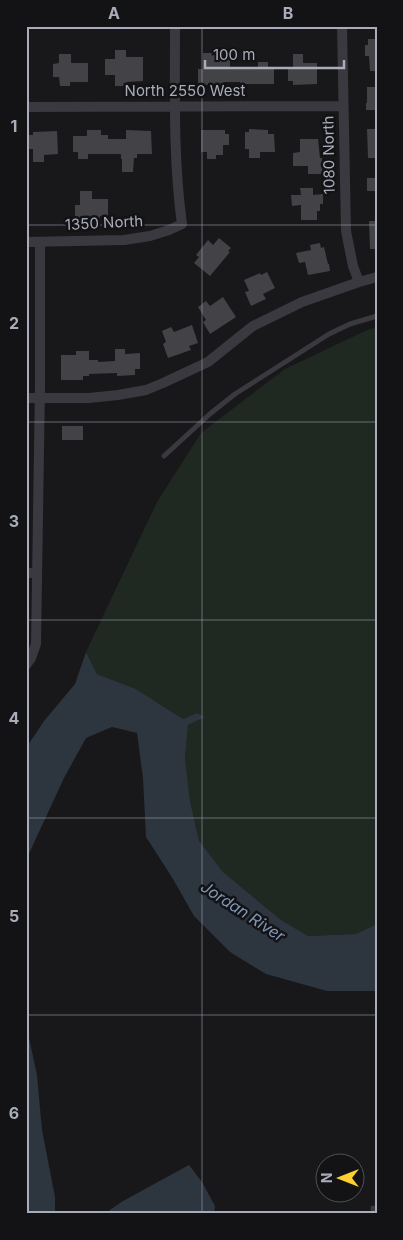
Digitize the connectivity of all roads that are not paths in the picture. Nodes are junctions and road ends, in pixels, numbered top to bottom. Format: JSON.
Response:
{"nodes":[{"id":1,"x":175,"y":26,"type":"edge"},
{"id":2,"x":342,"y":26,"type":"edge"},
{"id":3,"x":175,"y":106,"type":"junction"},
{"id":4,"x":343,"y":106,"type":"junction"},
{"id":5,"x":26,"y":107,"type":"edge"},
{"id":6,"x":26,"y":242,"type":"edge"},
{"id":7,"x":40,"y":242,"type":"junction"},
{"id":8,"x":377,"y":277,"type":"edge"},
{"id":9,"x":359,"y":282,"type":"junction"},
{"id":10,"x":377,"y":316,"type":"edge"},
{"id":11,"x":26,"y":398,"type":"edge"},
{"id":12,"x":40,"y":398,"type":"junction"},
{"id":13,"x":164,"y":456,"type":"dead end"},
{"id":14,"x":32,"y":573,"type":"edge"},
{"id":15,"x":26,"y":665,"type":"edge"}],
"edges":[{"from":1,"to":3,"type":"street"},
{"from":2,"to":4,"type":"street","name":"1080 North"},
{"from":3,"to":4,"type":"street","name":"North 2550 West"},
{"from":3,"to":5,"type":"street","name":"North 2550 West"},
{"from":3,"to":7,"type":"street","name":"1350 North"},
{"from":4,"to":9,"type":"street","name":"1080 North"},
{"from":6,"to":7,"type":"street","name":"1350 North"},
{"from":7,"to":12,"type":"street"},
{"from":8,"to":9,"type":"street"},
{"from":9,"to":12,"type":"street"},
{"from":10,"to":13,"type":"lane"},
{"from":11,"to":12,"type":"street"},
{"from":12,"to":14,"type":"street"},
{"from":14,"to":15,"type":"street"}]}
